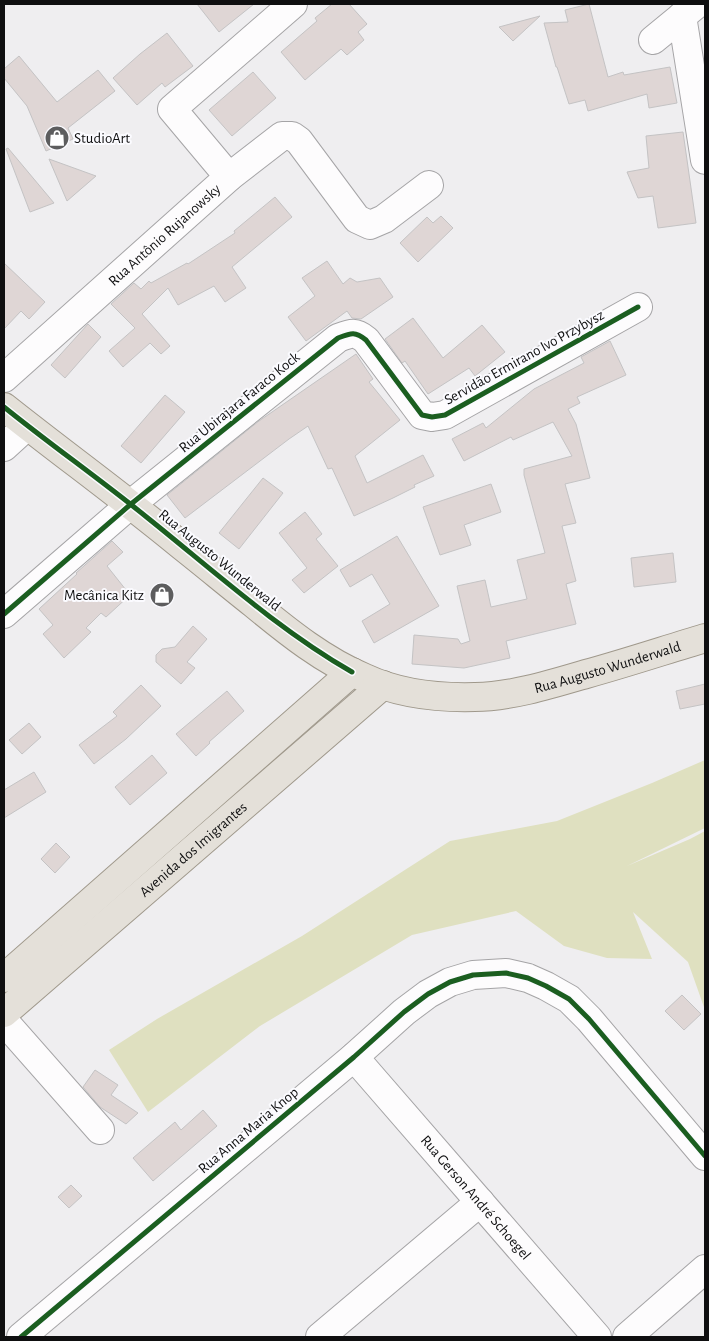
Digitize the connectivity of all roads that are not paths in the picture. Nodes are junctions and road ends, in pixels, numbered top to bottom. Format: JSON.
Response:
{"nodes":[{"id":1,"x":293,"y":4,"type":"edge"},
{"id":2,"x":690,"y":10,"type":"edge"},
{"id":3,"x":653,"y":40,"type":"dead end"},
{"id":4,"x":705,"y":160,"type":"edge"},
{"id":5,"x":229,"y":177,"type":"junction"},
{"id":6,"x":429,"y":185,"type":"dead end"},
{"id":7,"x":638,"y":308,"type":"dead end"},
{"id":8,"x":366,"y":340,"type":"joint"},
{"id":9,"x":4,"y":378,"type":"edge"},
{"id":10,"x":4,"y":407,"type":"edge"},
{"id":11,"x":28,"y":426,"type":"junction"},
{"id":12,"x":4,"y":447,"type":"edge"},
{"id":13,"x":131,"y":504,"type":"junction"},
{"id":14,"x":4,"y":614,"type":"edge"},
{"id":15,"x":705,"y":638,"type":"edge"},
{"id":16,"x":352,"y":672,"type":"junction"},
{"id":17,"x":382,"y":685,"type":"junction"},
{"id":18,"x":104,"y":890,"type":"junction"},
{"id":19,"x":121,"y":912,"type":"junction"},
{"id":20,"x":4,"y":978,"type":"edge"},
{"id":21,"x":4,"y":1013,"type":"edge"},
{"id":22,"x":4,"y":1021,"type":"edge"},
{"id":23,"x":354,"y":1057,"type":"junction"},
{"id":24,"x":100,"y":1130,"type":"dead end"},
{"id":25,"x":705,"y":1156,"type":"edge"},
{"id":26,"x":480,"y":1202,"type":"junction"},
{"id":27,"x":705,"y":1269,"type":"edge"},
{"id":28,"x":22,"y":1337,"type":"edge"},
{"id":29,"x":320,"y":1337,"type":"edge"},
{"id":30,"x":597,"y":1337,"type":"edge"},
{"id":31,"x":627,"y":1337,"type":"edge"}],
"edges":[{"from":1,"to":5,"type":"street","name":"Rua Antônio Rujanowsky"},
{"from":2,"to":3,"type":"street"},
{"from":2,"to":4,"type":"street"},
{"from":5,"to":6,"type":"street"},
{"from":5,"to":9,"type":"street","name":"Rua Antônio Rujanowsky"},
{"from":7,"to":8,"type":"street","name":"Servidão Ermirano Ivo Przybysz"},
{"from":8,"to":13,"type":"street","name":"Rua Ubirajara Faraco Kock"},
{"from":10,"to":11,"type":"main road","name":"Rua Augusto Wunderwald"},
{"from":11,"to":12,"type":"street"},
{"from":11,"to":13,"type":"main road","name":"Rua Augusto Wunderwald"},
{"from":13,"to":14,"type":"street","name":"Rua Ubirajara Faraco Kock"},
{"from":13,"to":16,"type":"main road","name":"Rua Augusto Wunderwald"},
{"from":15,"to":17,"type":"main road","name":"Rua Augusto Wunderwald"},
{"from":16,"to":17,"type":"main road","name":"Rua Augusto Wunderwald"},
{"from":16,"to":18,"type":"main road","name":"Avenida dos Imigrantes"},
{"from":17,"to":19,"type":"main road","name":"Avenida dos Imigrantes"},
{"from":18,"to":19,"type":"main road"},
{"from":18,"to":20,"type":"main road","name":"Avenida dos Imigrantes"},
{"from":19,"to":21,"type":"main road","name":"Avenida dos Imigrantes"},
{"from":22,"to":24,"type":"street"},
{"from":23,"to":25,"type":"street","name":"Rua Anna Maria Knop"},
{"from":23,"to":26,"type":"street","name":"Rua Gerson André Schoegel"},
{"from":23,"to":28,"type":"street","name":"Rua Anna Maria Knop"},
{"from":26,"to":29,"type":"street"},
{"from":26,"to":30,"type":"street","name":"Rua Gerson André Schoegel"},
{"from":27,"to":31,"type":"street"}]}
